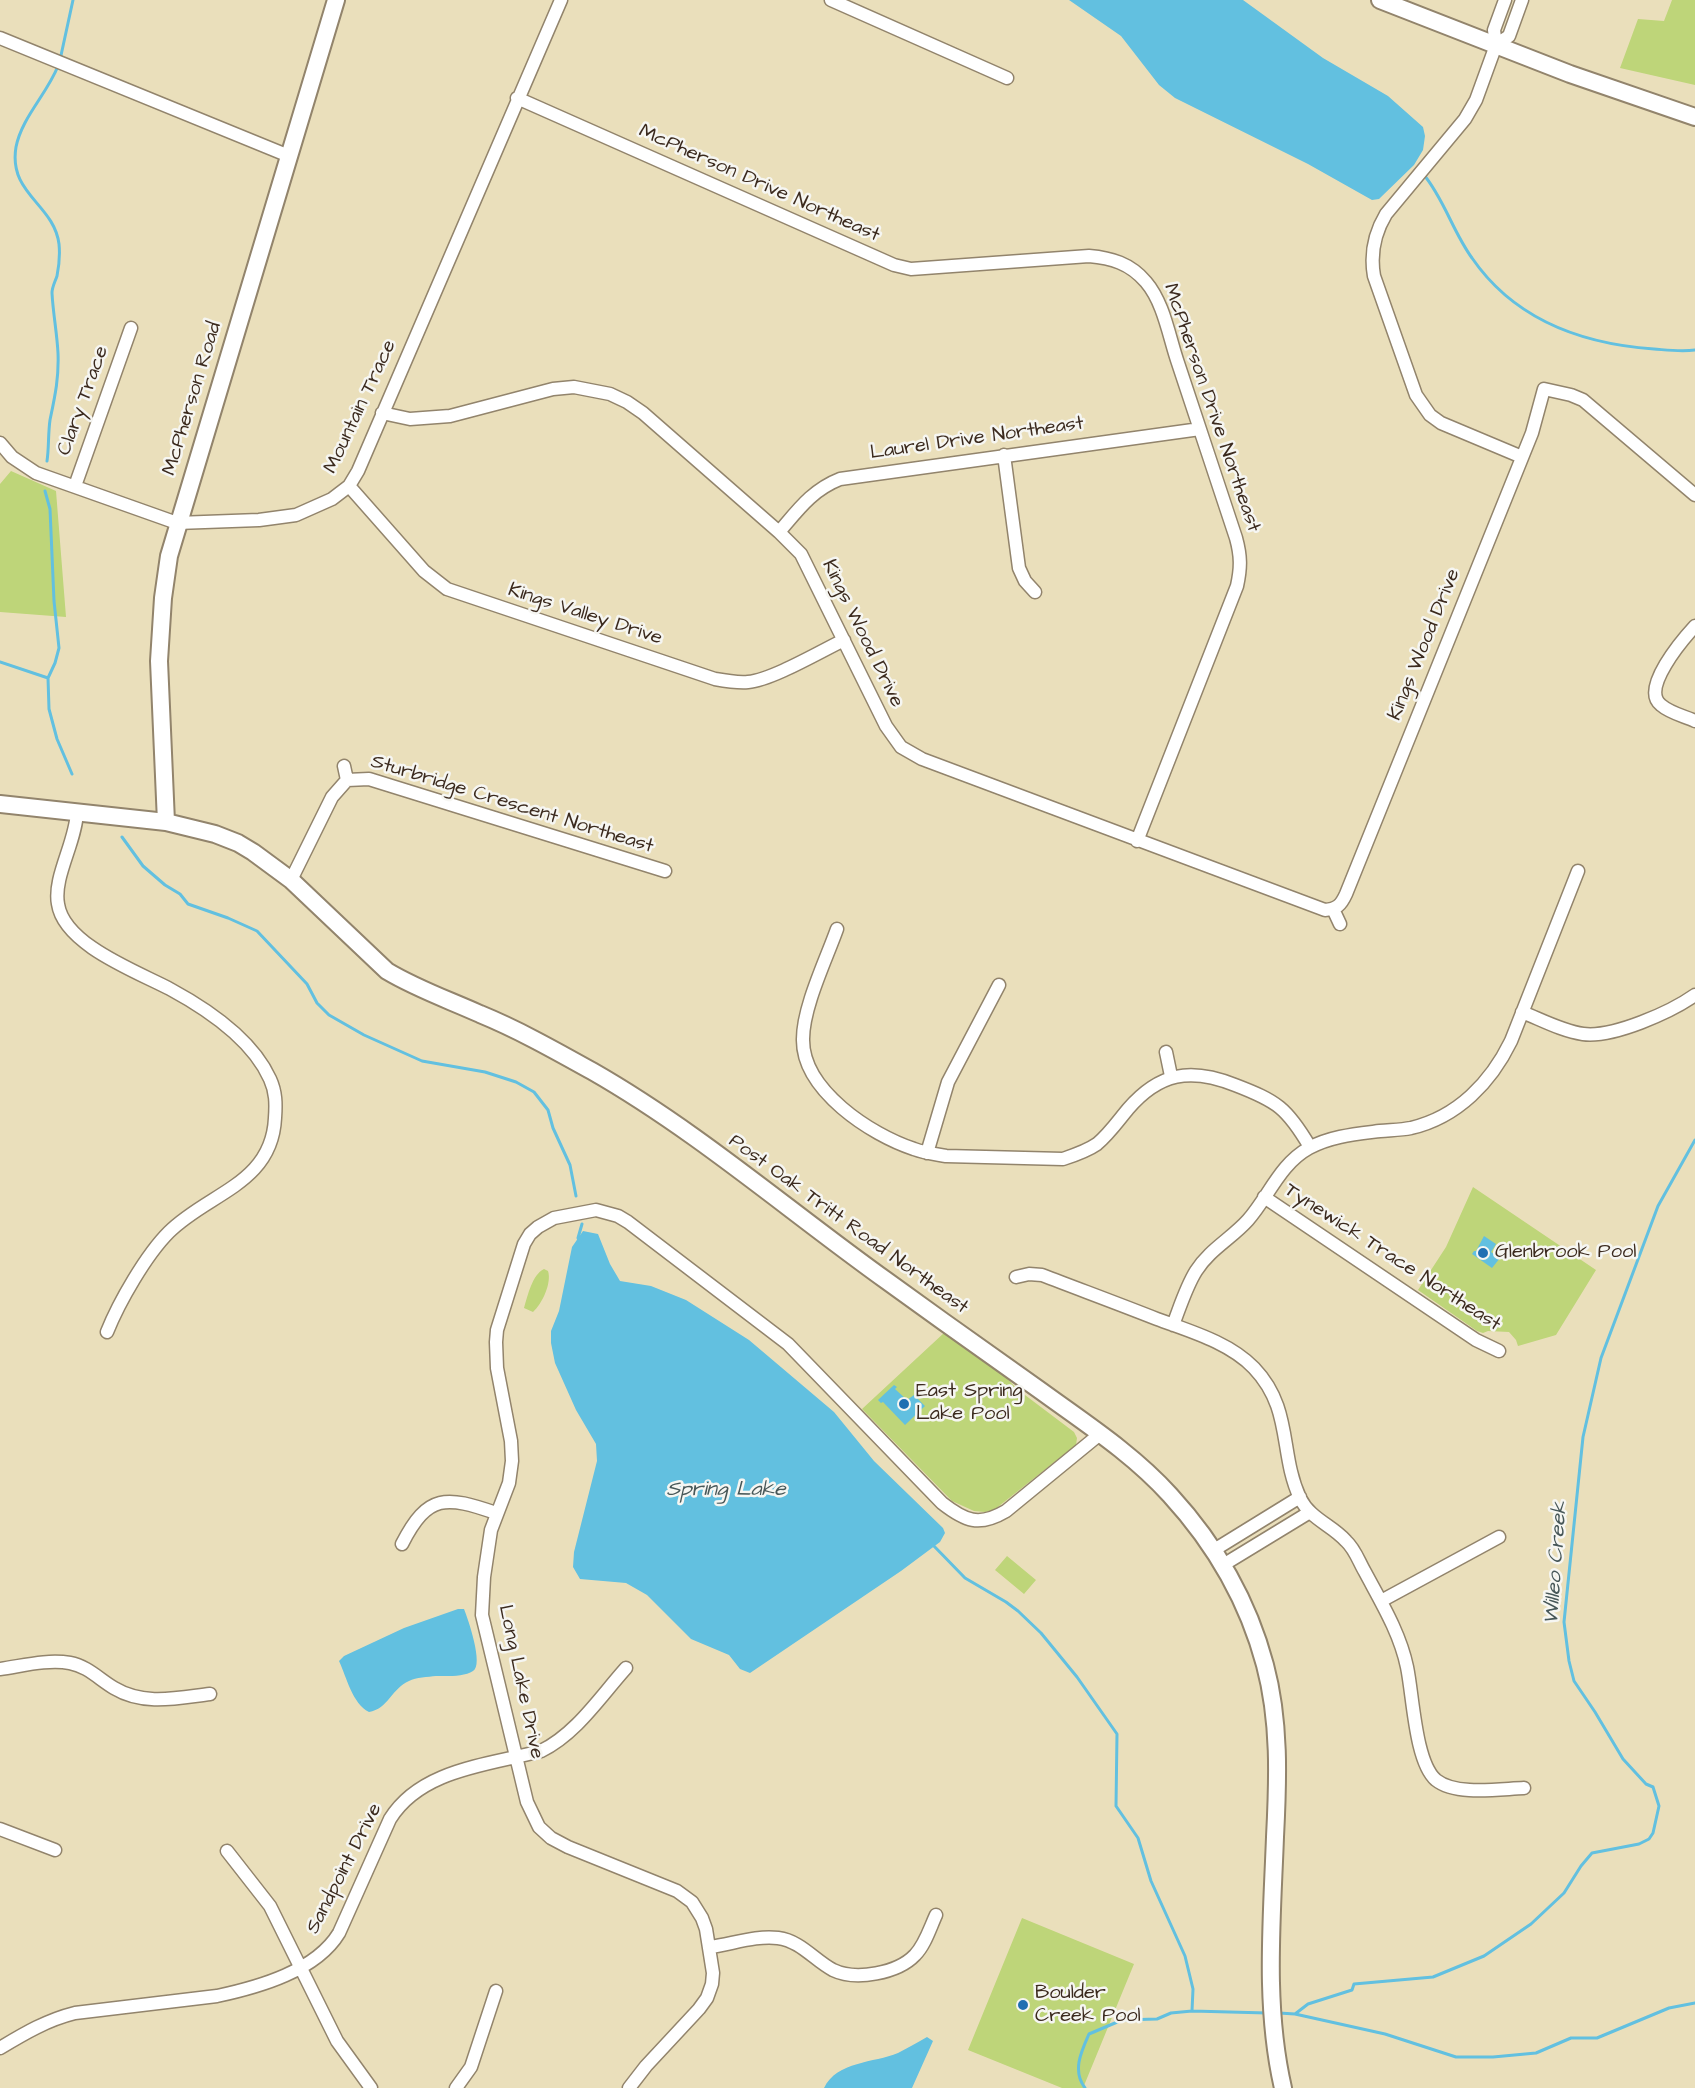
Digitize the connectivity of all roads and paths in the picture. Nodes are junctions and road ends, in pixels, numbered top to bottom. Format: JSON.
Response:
{"nodes":[{"id":1,"x":336,"y":0,"type":"edge"},
{"id":2,"x":561,"y":0,"type":"edge"},
{"id":3,"x":831,"y":0,"type":"edge"},
{"id":4,"x":1380,"y":0,"type":"edge"},
{"id":5,"x":1505,"y":0,"type":"edge"},
{"id":6,"x":1522,"y":0,"type":"edge"},
{"id":7,"x":0,"y":38,"type":"edge"},
{"id":8,"x":1496,"y":45,"type":"junction"},
{"id":9,"x":1007,"y":78,"type":"dead end"},
{"id":10,"x":517,"y":98,"type":"junction"},
{"id":11,"x":1695,"y":117,"type":"edge"},
{"id":12,"x":289,"y":156,"type":"junction"},
{"id":13,"x":131,"y":328,"type":"dead end"},
{"id":14,"x":382,"y":413,"type":"junction"},
{"id":15,"x":1200,"y":429,"type":"junction"},
{"id":16,"x":0,"y":443,"type":"edge"},
{"id":17,"x":1004,"y":455,"type":"junction"},
{"id":18,"x":1522,"y":457,"type":"junction"},
{"id":19,"x":75,"y":486,"type":"junction"},
{"id":20,"x":349,"y":486,"type":"junction"},
{"id":21,"x":1695,"y":495,"type":"edge"},
{"id":22,"x":177,"y":523,"type":"junction"},
{"id":23,"x":779,"y":532,"type":"junction"},
{"id":24,"x":1035,"y":592,"type":"dead end"},
{"id":25,"x":1695,"y":626,"type":"edge"},
{"id":26,"x":844,"y":640,"type":"junction"},
{"id":27,"x":1695,"y":721,"type":"edge"},
{"id":28,"x":344,"y":766,"type":"dead end"},
{"id":29,"x":347,"y":780,"type":"junction"},
{"id":30,"x":0,"y":804,"type":"edge"},
{"id":31,"x":77,"y":812,"type":"junction"},
{"id":32,"x":166,"y":822,"type":"junction"},
{"id":33,"x":1137,"y":841,"type":"junction"},
{"id":34,"x":665,"y":871,"type":"dead end"},
{"id":35,"x":1578,"y":871,"type":"dead end"},
{"id":36,"x":291,"y":880,"type":"junction"},
{"id":37,"x":1333,"y":909,"type":"junction"},
{"id":38,"x":1340,"y":924,"type":"dead end"},
{"id":39,"x":837,"y":929,"type":"dead end"},
{"id":40,"x":999,"y":986,"type":"dead end"},
{"id":41,"x":1695,"y":995,"type":"edge"},
{"id":42,"x":1522,"y":1012,"type":"junction"},
{"id":43,"x":1166,"y":1052,"type":"dead end"},
{"id":44,"x":1171,"y":1076,"type":"junction"},
{"id":45,"x":1310,"y":1147,"type":"junction"},
{"id":46,"x":927,"y":1153,"type":"junction"},
{"id":47,"x":1264,"y":1197,"type":"junction"},
{"id":48,"x":1016,"y":1277,"type":"dead end"},
{"id":49,"x":1173,"y":1325,"type":"junction"},
{"id":50,"x":107,"y":1332,"type":"dead end"},
{"id":51,"x":1498,"y":1351,"type":"dead end"},
{"id":52,"x":1100,"y":1434,"type":"junction"},
{"id":53,"x":1300,"y":1497,"type":"junction"},
{"id":54,"x":1310,"y":1512,"type":"junction"},
{"id":55,"x":496,"y":1513,"type":"junction"},
{"id":56,"x":1498,"y":1538,"type":"dead end"},
{"id":57,"x":402,"y":1544,"type":"dead end"},
{"id":58,"x":1214,"y":1550,"type":"junction"},
{"id":59,"x":1223,"y":1565,"type":"junction"},
{"id":60,"x":1381,"y":1601,"type":"junction"},
{"id":61,"x":626,"y":1668,"type":"dead end"},
{"id":62,"x":0,"y":1670,"type":"edge"},
{"id":63,"x":210,"y":1694,"type":"dead end"},
{"id":64,"x":515,"y":1758,"type":"junction"},
{"id":65,"x":1524,"y":1788,"type":"dead end"},
{"id":66,"x":0,"y":1830,"type":"edge"},
{"id":67,"x":55,"y":1850,"type":"dead end"},
{"id":68,"x":227,"y":1851,"type":"dead end"},
{"id":69,"x":936,"y":1915,"type":"dead end"},
{"id":70,"x":710,"y":1947,"type":"junction"},
{"id":71,"x":300,"y":1968,"type":"junction"},
{"id":72,"x":496,"y":1991,"type":"dead end"},
{"id":73,"x":0,"y":2048,"type":"edge"},
{"id":74,"x":370,"y":2088,"type":"edge"},
{"id":75,"x":456,"y":2088,"type":"edge"},
{"id":76,"x":629,"y":2088,"type":"edge"},
{"id":77,"x":1283,"y":2088,"type":"edge"}],
"edges":[{"from":1,"to":12,"type":"street","name":"McPherson Road"},
{"from":2,"to":10,"type":"street","name":"Mountain Trace"},
{"from":3,"to":9,"type":"street"},
{"from":4,"to":8,"type":"street"},
{"from":5,"to":8,"type":"street"},
{"from":6,"to":8,"type":"street"},
{"from":7,"to":12,"type":"street"},
{"from":8,"to":11,"type":"street"},
{"from":8,"to":18,"type":"street"},
{"from":10,"to":14,"type":"street","name":"Mountain Trace"},
{"from":10,"to":15,"type":"street","name":"McPherson Drive Northeast"},
{"from":12,"to":22,"type":"street","name":"McPherson Road"},
{"from":13,"to":19,"type":"street","name":"Clary Trace"},
{"from":14,"to":20,"type":"street","name":"Mountain Trace"},
{"from":14,"to":23,"type":"street","name":"Kings Wood Drive"},
{"from":15,"to":17,"type":"street","name":"Laurel Drive Northeast"},
{"from":15,"to":33,"type":"street","name":"McPherson Drive Northeast"},
{"from":16,"to":19,"type":"street","name":"Mountain Trace"},
{"from":17,"to":23,"type":"street","name":"Laurel Drive Northeast"},
{"from":17,"to":24,"type":"street"},
{"from":18,"to":21,"type":"street","name":"Kings Wood Drive"},
{"from":18,"to":37,"type":"street","name":"Kings Wood Drive"},
{"from":19,"to":22,"type":"street","name":"Mountain Trace"},
{"from":20,"to":22,"type":"street","name":"Mountain Trace"},
{"from":20,"to":26,"type":"street","name":"Kings Valley Drive"},
{"from":22,"to":32,"type":"street","name":"McPherson Road"},
{"from":23,"to":26,"type":"street","name":"Kings Wood Drive"},
{"from":25,"to":27,"type":"street"},
{"from":26,"to":33,"type":"street","name":"Kings Wood Drive"},
{"from":28,"to":29,"type":"street","name":"Sturbridge Crescent Northeast"},
{"from":29,"to":34,"type":"street","name":"Sturbridge Crescent Northeast"},
{"from":29,"to":36,"type":"street","name":"Sturbridge Crescent Northeast"},
{"from":30,"to":31,"type":"street","name":"Post Oak Tritt Road Northeast"},
{"from":31,"to":32,"type":"street","name":"Post Oak Tritt Road Northeast"},
{"from":31,"to":50,"type":"street"},
{"from":32,"to":36,"type":"street","name":"Post Oak Tritt Road Northeast"},
{"from":33,"to":37,"type":"street","name":"Kings Wood Drive"},
{"from":35,"to":42,"type":"street"},
{"from":36,"to":52,"type":"street","name":"Post Oak Tritt Road Northeast"},
{"from":37,"to":38,"type":"street"},
{"from":39,"to":46,"type":"street"},
{"from":40,"to":46,"type":"street"},
{"from":41,"to":42,"type":"street"},
{"from":42,"to":45,"type":"street"},
{"from":43,"to":44,"type":"street"},
{"from":44,"to":45,"type":"street"},
{"from":44,"to":46,"type":"street"},
{"from":45,"to":47,"type":"street"},
{"from":47,"to":49,"type":"street"},
{"from":47,"to":51,"type":"street","name":"Tynewick Trace Northeast"},
{"from":48,"to":49,"type":"street"},
{"from":49,"to":53,"type":"street"},
{"from":52,"to":55,"type":"street","name":"Long Lake Drive"},
{"from":52,"to":58,"type":"street","name":"Post Oak Tritt Road Northeast"},
{"from":53,"to":54,"type":"street"},
{"from":53,"to":58,"type":"street"},
{"from":54,"to":59,"type":"street"},
{"from":54,"to":60,"type":"street"},
{"from":55,"to":57,"type":"street"},
{"from":55,"to":64,"type":"street","name":"Long Lake Drive"},
{"from":56,"to":60,"type":"street"},
{"from":58,"to":59,"type":"street","name":"Post Oak Tritt Road Northeast"},
{"from":59,"to":77,"type":"street","name":"Post Oak Tritt Road Northeast"},
{"from":60,"to":65,"type":"street"},
{"from":61,"to":64,"type":"street","name":"Sandpoint Drive"},
{"from":62,"to":63,"type":"street"},
{"from":64,"to":70,"type":"street","name":"Long Lake Drive"},
{"from":64,"to":71,"type":"street","name":"Sandpoint Drive"},
{"from":66,"to":67,"type":"street"},
{"from":68,"to":71,"type":"street"},
{"from":69,"to":70,"type":"street"},
{"from":70,"to":76,"type":"street","name":"Long Lake Drive"},
{"from":71,"to":73,"type":"street","name":"Sandpoint Drive"},
{"from":71,"to":74,"type":"street"},
{"from":72,"to":75,"type":"street"}]}
